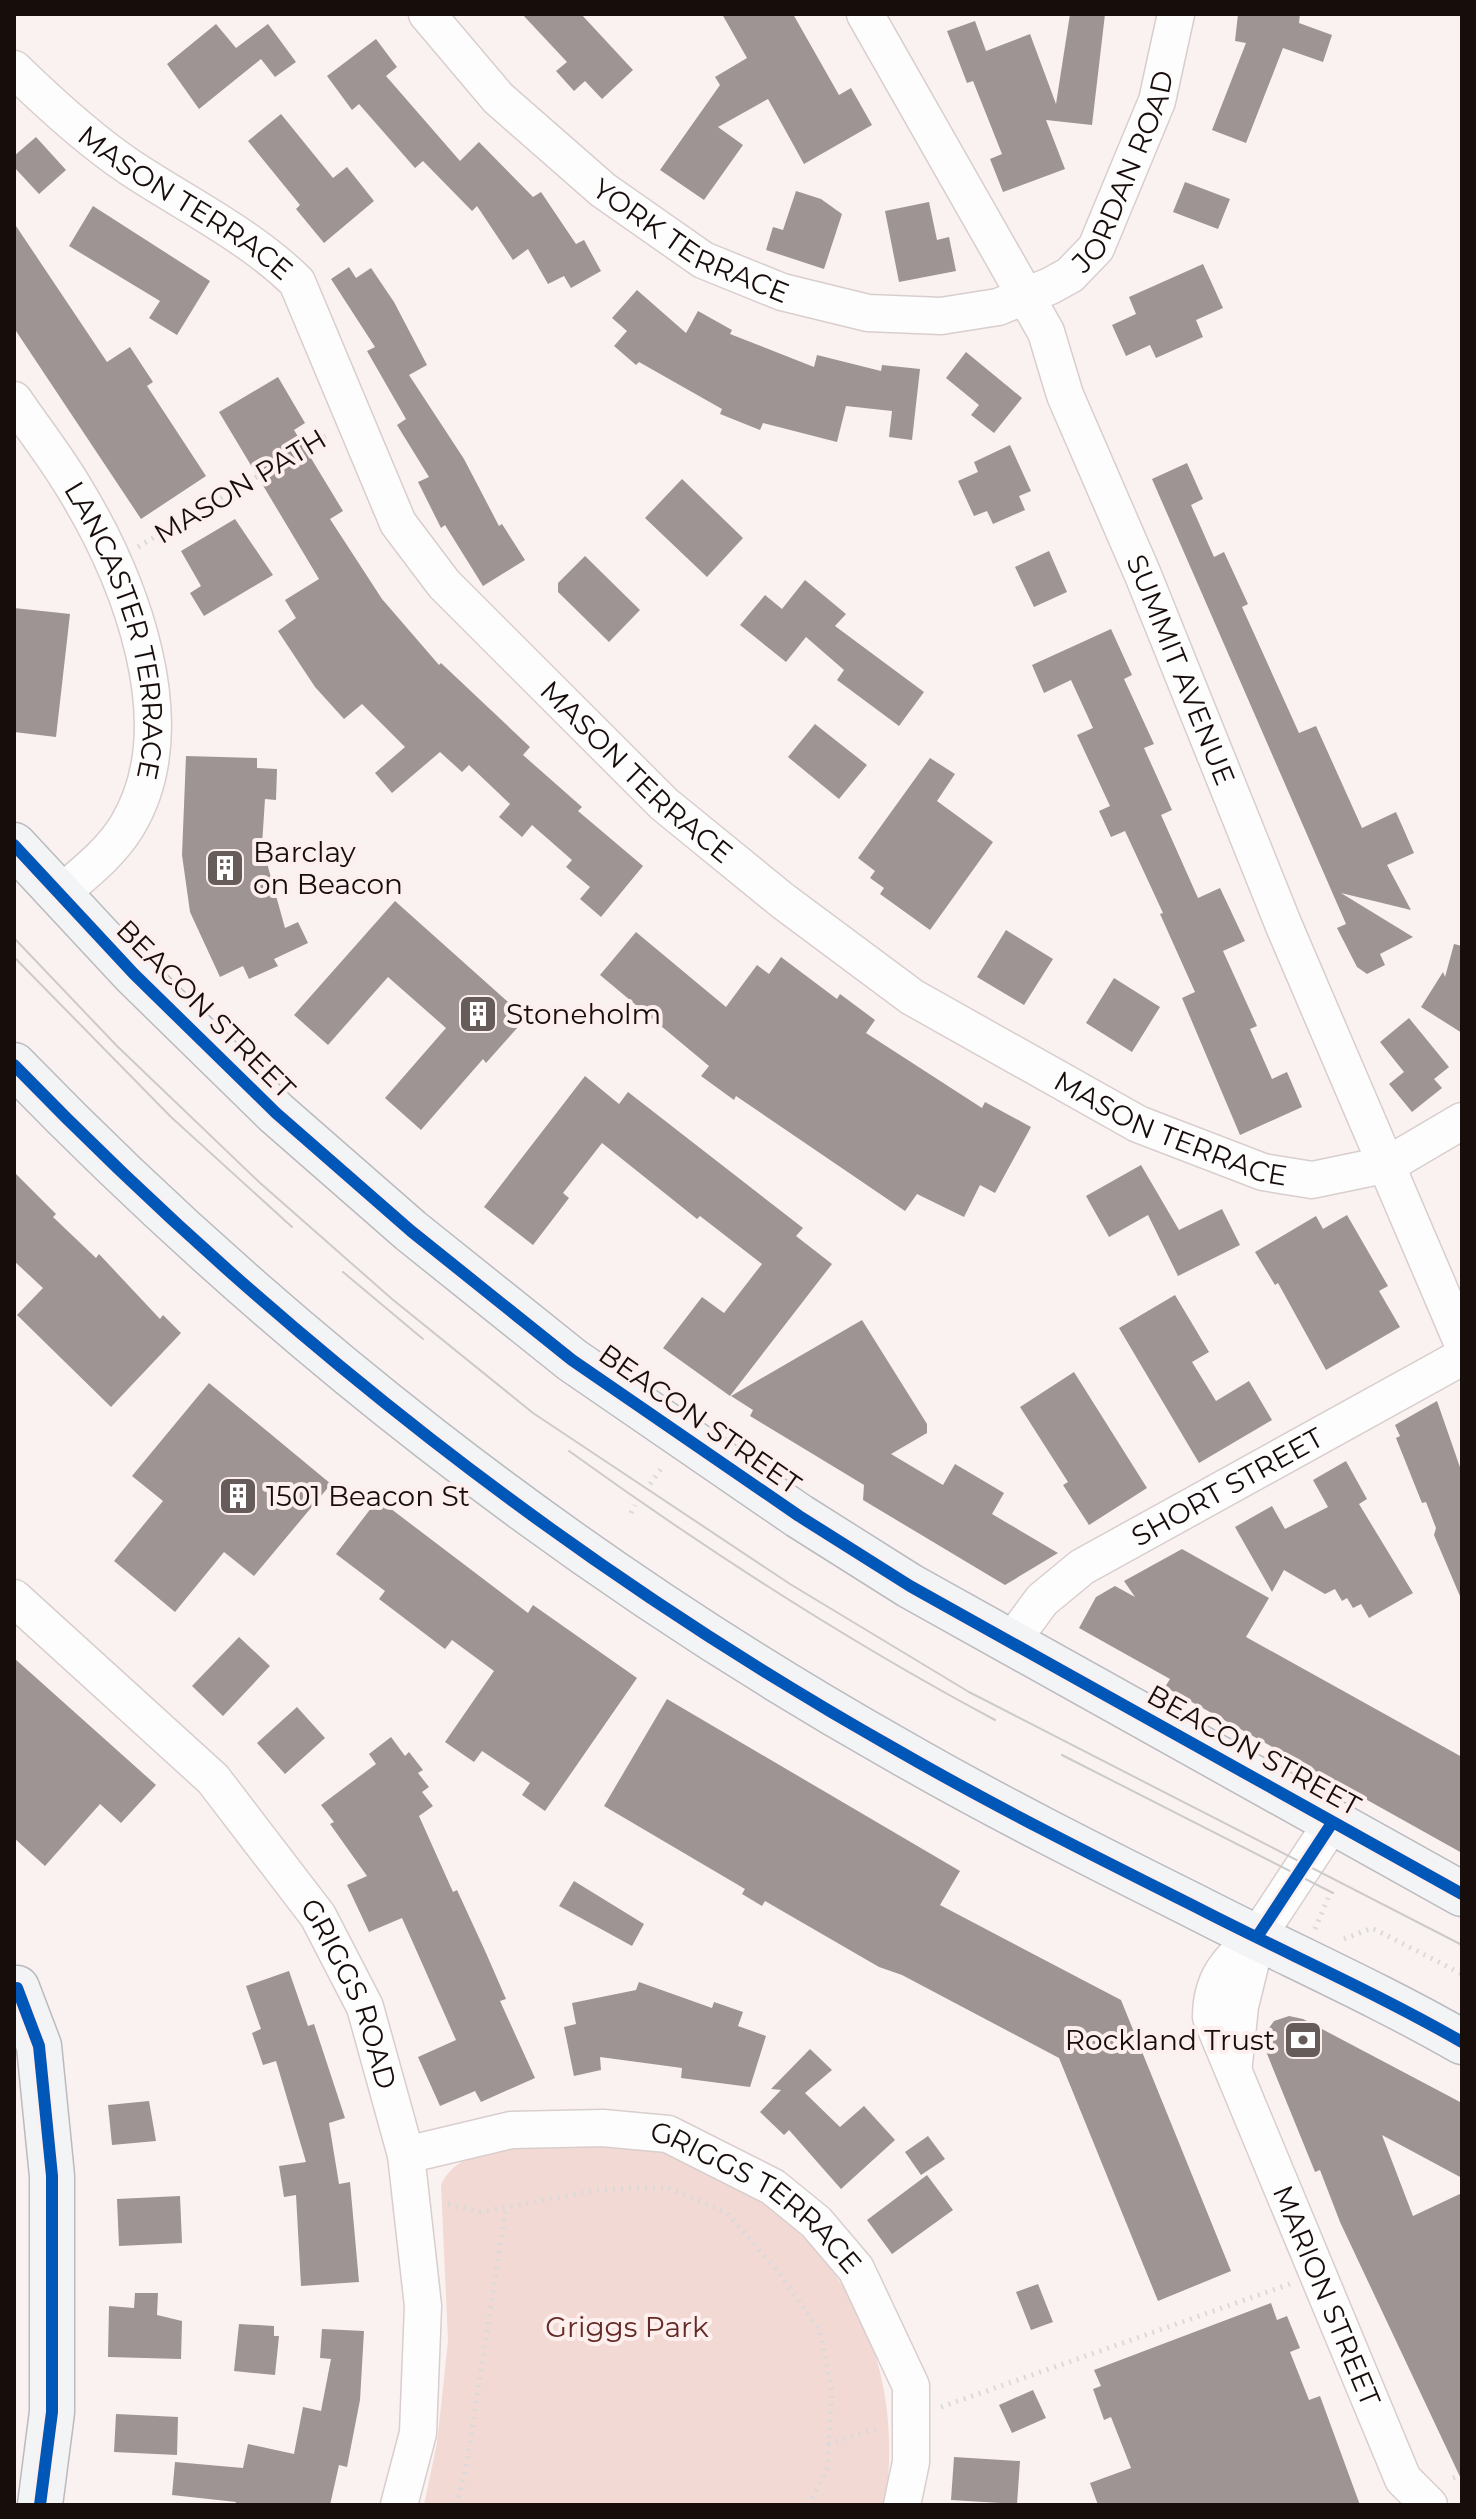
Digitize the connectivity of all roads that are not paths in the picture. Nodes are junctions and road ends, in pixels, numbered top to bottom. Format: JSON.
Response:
{"nodes":[{"id":1,"x":427,"y":14,"type":"edge"},
{"id":2,"x":865,"y":14,"type":"edge"},
{"id":3,"x":1176,"y":14,"type":"edge"},
{"id":4,"x":14,"y":69,"type":"edge"},
{"id":5,"x":1025,"y":296,"type":"junction"},
{"id":6,"x":14,"y":400,"type":"edge"},
{"id":7,"x":14,"y":845,"type":"edge"},
{"id":8,"x":59,"y":895,"type":"junction"},
{"id":9,"x":14,"y":1065,"type":"edge"},
{"id":10,"x":1462,"y":1121,"type":"edge"},
{"id":11,"x":1389,"y":1164,"type":"junction"},
{"id":12,"x":1462,"y":1342,"type":"edge"},
{"id":13,"x":1462,"y":1357,"type":"edge"},
{"id":14,"x":14,"y":1598,"type":"edge"},
{"id":15,"x":1011,"y":1642,"type":"junction"},
{"id":16,"x":1332,"y":1823,"type":"junction"},
{"id":17,"x":1462,"y":1894,"type":"edge"},
{"id":18,"x":1257,"y":1937,"type":"junction"},
{"id":19,"x":15,"y":1983,"type":"edge"},
{"id":20,"x":1462,"y":2042,"type":"edge"},
{"id":21,"x":406,"y":2155,"type":"junction"},
{"id":22,"x":1404,"y":2492,"type":"edge"},
{"id":23,"x":40,"y":2505,"type":"edge"},
{"id":24,"x":399,"y":2505,"type":"edge"},
{"id":25,"x":902,"y":2505,"type":"edge"},
{"id":26,"x":1429,"y":2505,"type":"edge"}],
"edges":[{"from":1,"to":5,"type":"street","name":"YORK TERRACE"},
{"from":2,"to":5,"type":"street","name":"SUMMIT AVENUE"},
{"from":3,"to":5,"type":"street","name":"JORDAN ROAD"},
{"from":4,"to":11,"type":"street","name":"MASON TERRACE"},
{"from":5,"to":11,"type":"street","name":"SUMMIT AVENUE"},
{"from":6,"to":8,"type":"street","name":"LANCASTER TERRACE"},
{"from":7,"to":8,"type":"main road","name":"BEACON STREET"},
{"from":8,"to":15,"type":"main road","name":"BEACON STREET"},
{"from":9,"to":18,"type":"main road"},
{"from":10,"to":11,"type":"street","name":"MASON TERRACE"},
{"from":11,"to":12,"type":"street","name":"SUMMIT AVENUE"},
{"from":13,"to":15,"type":"street","name":"SHORT STREET"},
{"from":14,"to":21,"type":"street","name":"GRIGGS ROAD"},
{"from":15,"to":16,"type":"main road","name":"BEACON STREET"},
{"from":16,"to":17,"type":"main road","name":"BEACON STREET"},
{"from":16,"to":18,"type":"street","name":"MARION STREET"},
{"from":18,"to":20,"type":"main road"},
{"from":18,"to":22,"type":"street","name":"MARION STREET"},
{"from":19,"to":23,"type":"main road"},
{"from":21,"to":24,"type":"street","name":"GRIGGS ROAD"},
{"from":21,"to":25,"type":"street","name":"GRIGGS TERRACE"},
{"from":22,"to":26,"type":"street","name":"MARION STREET"}]}
